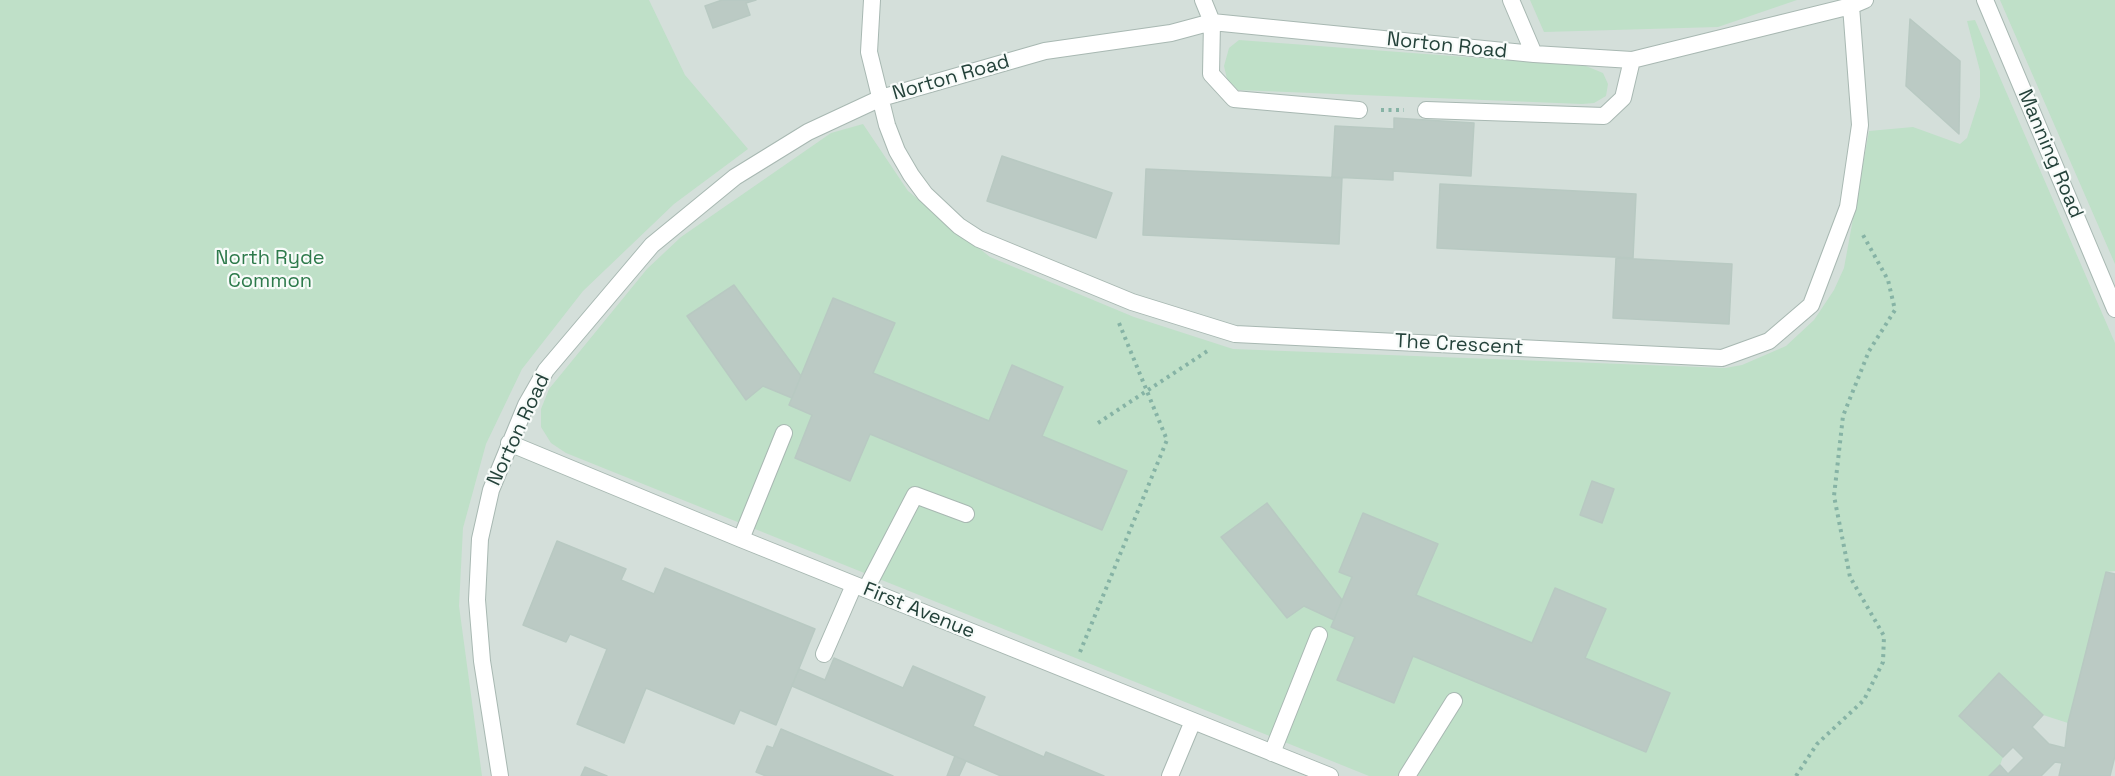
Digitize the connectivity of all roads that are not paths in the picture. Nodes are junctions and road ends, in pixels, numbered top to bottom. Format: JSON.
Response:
{"nodes":[{"id":1,"x":872,"y":0,"type":"edge"},
{"id":2,"x":1203,"y":0,"type":"edge"},
{"id":3,"x":1511,"y":0,"type":"edge"},
{"id":4,"x":1986,"y":0,"type":"edge"},
{"id":5,"x":1858,"y":3,"type":"edge"},
{"id":6,"x":1212,"y":22,"type":"junction"},
{"id":7,"x":1534,"y":54,"type":"junction"},
{"id":8,"x":1632,"y":60,"type":"junction"},
{"id":9,"x":882,"y":98,"type":"junction"},
{"id":10,"x":1359,"y":110,"type":"road end"},
{"id":11,"x":1426,"y":110,"type":"road end"},
{"id":12,"x":2115,"y":309,"type":"edge"},
{"id":13,"x":784,"y":433,"type":"dead end"},
{"id":14,"x":510,"y":443,"type":"junction"},
{"id":15,"x":966,"y":514,"type":"dead end"},
{"id":16,"x":741,"y":539,"type":"junction"},
{"id":17,"x":860,"y":587,"type":"junction"},
{"id":18,"x":1319,"y":635,"type":"dead end"},
{"id":19,"x":824,"y":654,"type":"dead end"},
{"id":20,"x":1454,"y":701,"type":"dead end"},
{"id":21,"x":1193,"y":721,"type":"junction"},
{"id":22,"x":1272,"y":753,"type":"junction"},
{"id":23,"x":500,"y":776,"type":"edge"},
{"id":24,"x":1170,"y":776,"type":"edge"},
{"id":25,"x":1330,"y":776,"type":"edge"},
{"id":26,"x":1407,"y":776,"type":"edge"}],
"edges":[{"from":1,"to":9,"type":"lane","name":"The Crescent"},
{"from":2,"to":6,"type":"lane"},
{"from":3,"to":7,"type":"lane"},
{"from":4,"to":12,"type":"lane","name":"Manning Road"},
{"from":5,"to":8,"type":"lane","name":"Norton Road"},
{"from":5,"to":9,"type":"lane","name":"The Crescent"},
{"from":6,"to":7,"type":"lane","name":"Norton Road"},
{"from":6,"to":9,"type":"lane","name":"Norton Road"},
{"from":6,"to":10,"type":"lane"},
{"from":7,"to":8,"type":"lane","name":"Norton Road"},
{"from":8,"to":11,"type":"lane"},
{"from":9,"to":14,"type":"lane","name":"Norton Road"},
{"from":13,"to":16,"type":"lane"},
{"from":14,"to":16,"type":"lane","name":"First Avenue"},
{"from":14,"to":23,"type":"lane","name":"Norton Road"},
{"from":15,"to":17,"type":"lane"},
{"from":16,"to":17,"type":"lane","name":"First Avenue"},
{"from":17,"to":19,"type":"lane"},
{"from":17,"to":21,"type":"lane","name":"First Avenue"},
{"from":18,"to":22,"type":"lane"},
{"from":20,"to":26,"type":"lane"},
{"from":21,"to":22,"type":"lane","name":"First Avenue"},
{"from":21,"to":24,"type":"lane"},
{"from":22,"to":25,"type":"lane","name":"First Avenue"}]}
